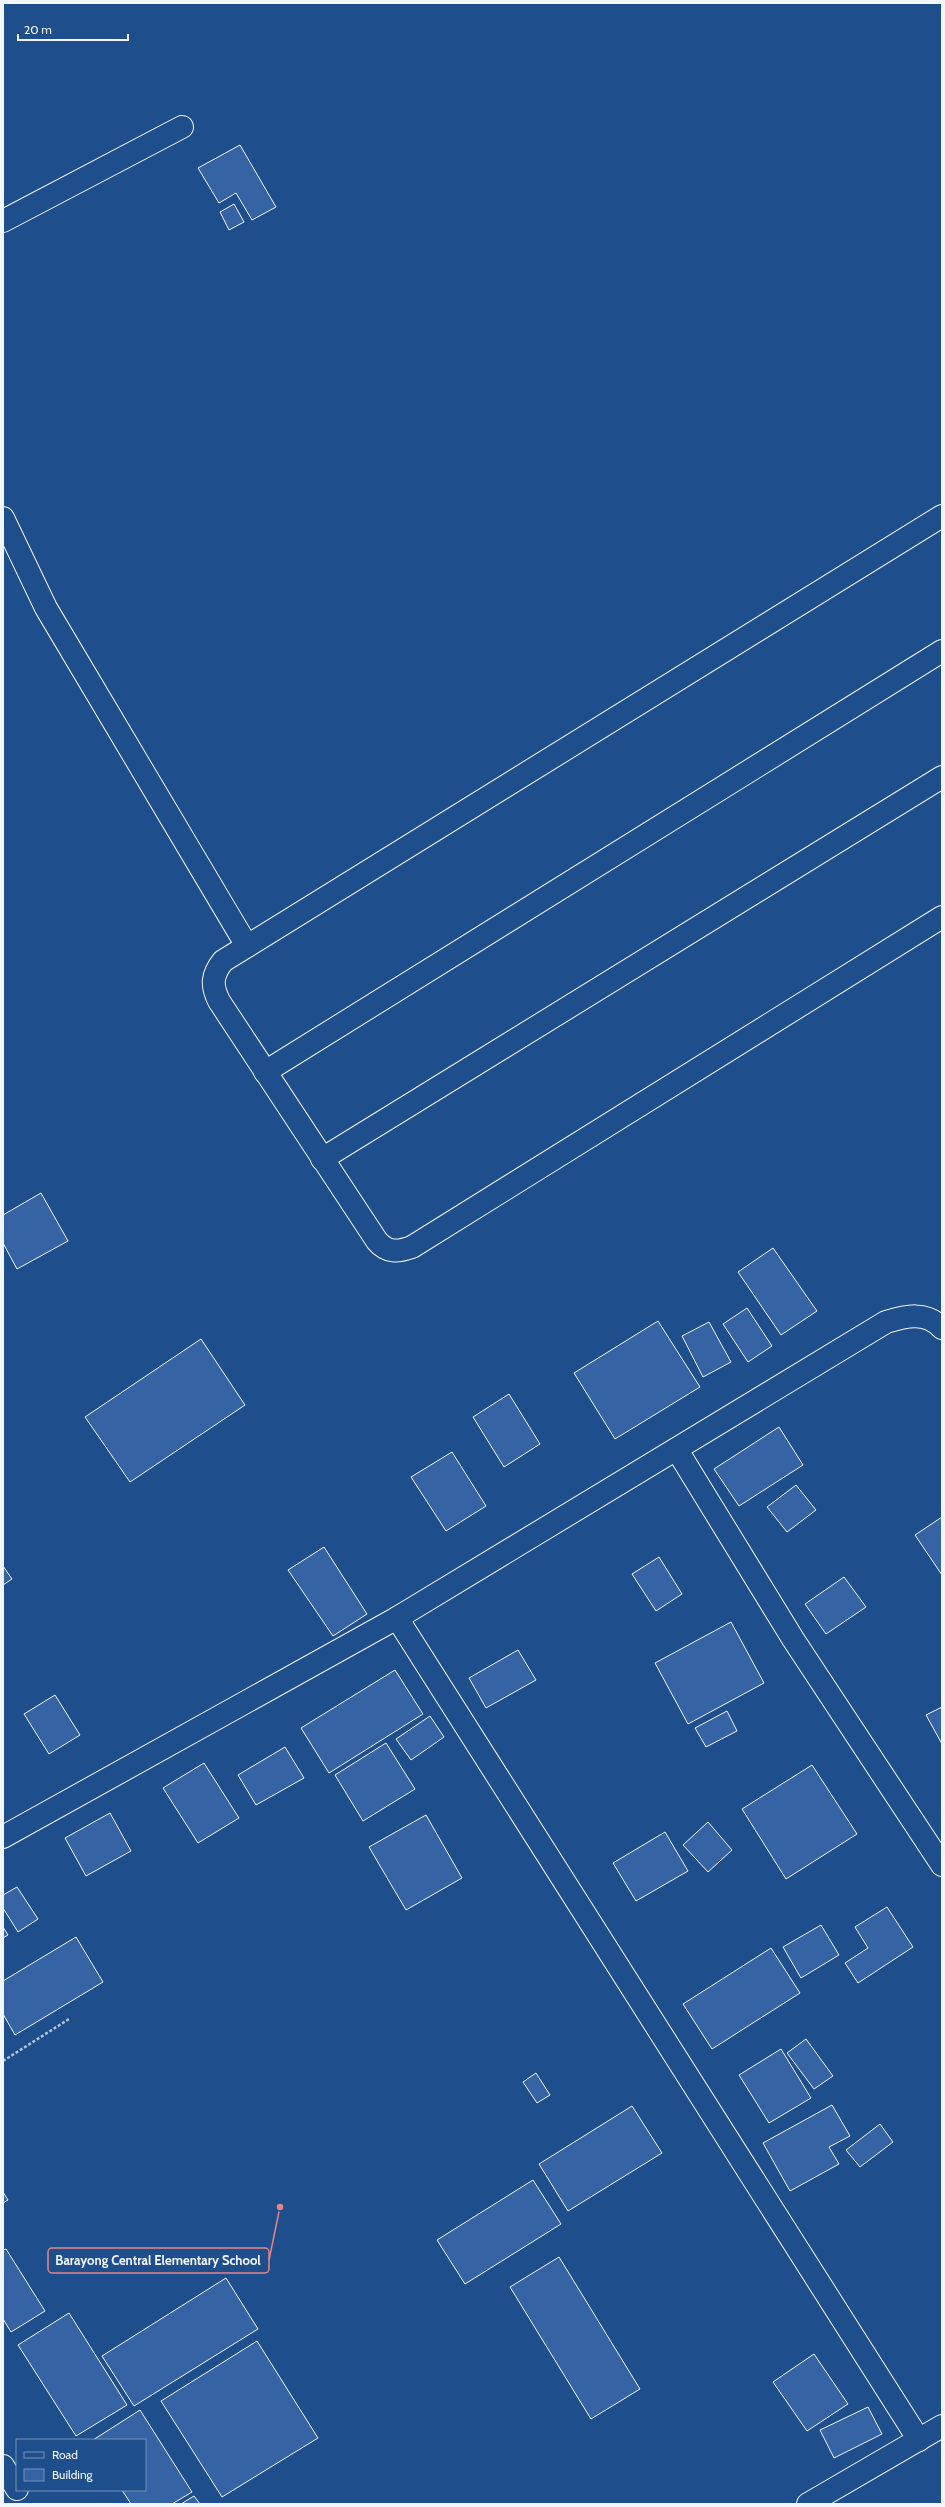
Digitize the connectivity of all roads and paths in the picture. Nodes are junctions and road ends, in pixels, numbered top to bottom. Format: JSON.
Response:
{"nodes":[{"id":1,"x":182,"y":127,"type":"dead end"},
{"id":2,"x":3,"y":221,"type":"edge"},
{"id":3,"x":942,"y":516,"type":"edge"},
{"id":4,"x":3,"y":518,"type":"edge"},
{"id":5,"x":942,"y":651,"type":"edge"},
{"id":6,"x":942,"y":777,"type":"edge"},
{"id":7,"x":942,"y":917,"type":"edge"},
{"id":8,"x":247,"y":946,"type":"junction"},
{"id":9,"x":266,"y":1072,"type":"junction"},
{"id":10,"x":322,"y":1159,"type":"junction"},
{"id":11,"x":942,"y":1328,"type":"edge"},
{"id":12,"x":677,"y":1450,"type":"junction"},
{"id":13,"x":397,"y":1618,"type":"junction"},
{"id":14,"x":3,"y":1837,"type":"edge"},
{"id":15,"x":942,"y":1865,"type":"edge"},
{"id":16,"x":69,"y":2019,"type":"dead end"},
{"id":17,"x":3,"y":2062,"type":"edge"},
{"id":18,"x":942,"y":2426,"type":"edge"},
{"id":19,"x":919,"y":2440,"type":"junction"},
{"id":20,"x":3,"y":2466,"type":"edge"},
{"id":21,"x":16,"y":2487,"type":"edge"},
{"id":22,"x":18,"y":2491,"type":"edge"},
{"id":23,"x":26,"y":2504,"type":"edge"},
{"id":24,"x":808,"y":2504,"type":"edge"}],
"edges":[{"from":1,"to":2,"type":"street"},
{"from":3,"to":8,"type":"street"},
{"from":4,"to":8,"type":"street"},
{"from":5,"to":9,"type":"street"},
{"from":6,"to":10,"type":"street"},
{"from":7,"to":10,"type":"street"},
{"from":8,"to":9,"type":"street"},
{"from":9,"to":10,"type":"street"},
{"from":11,"to":12,"type":"street"},
{"from":12,"to":13,"type":"street"},
{"from":12,"to":15,"type":"street"},
{"from":13,"to":14,"type":"street"},
{"from":13,"to":19,"type":"street"},
{"from":16,"to":17,"type":"path"},
{"from":18,"to":19,"type":"street"},
{"from":19,"to":24,"type":"street"},
{"from":20,"to":21,"type":"street"},
{"from":22,"to":23,"type":"street"}]}
